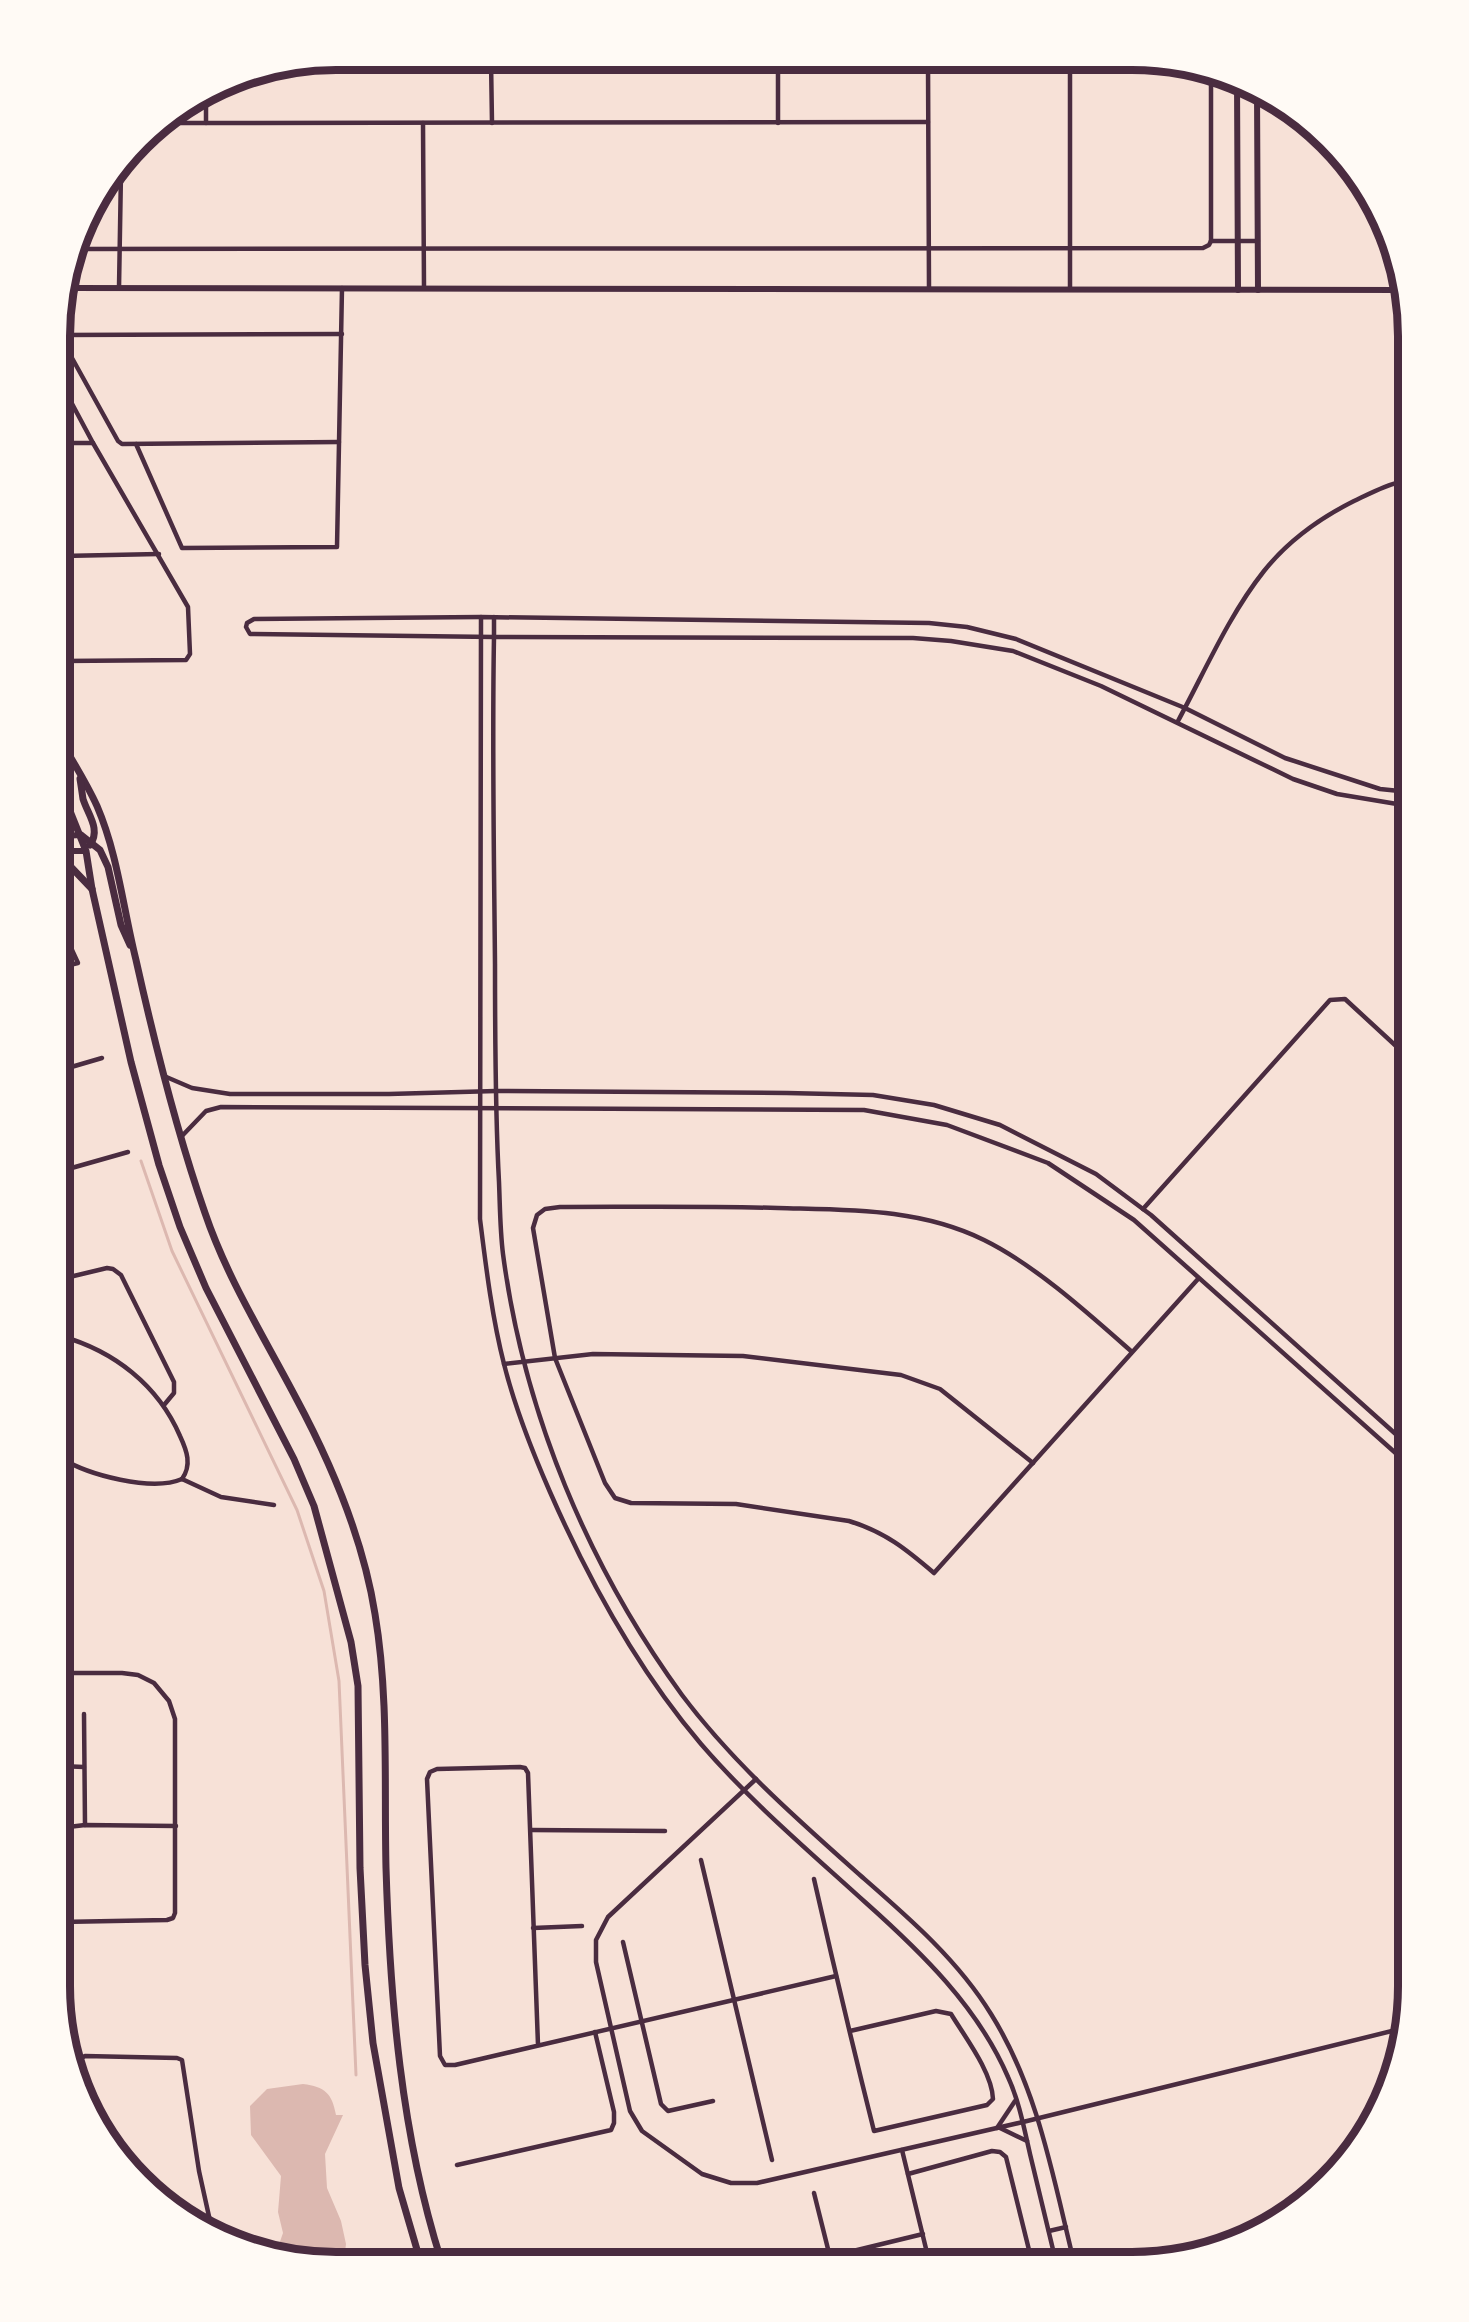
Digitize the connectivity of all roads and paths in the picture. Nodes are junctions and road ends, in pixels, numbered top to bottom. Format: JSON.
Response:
{"nodes":[{"id":1,"x":491,"y":70,"type":"edge"},
{"id":2,"x":778,"y":70,"type":"edge"},
{"id":3,"x":928,"y":70,"type":"edge"},
{"id":4,"x":1070,"y":70,"type":"edge"},
{"id":5,"x":1211,"y":83,"type":"edge"},
{"id":6,"x":1237,"y":92,"type":"edge"},
{"id":7,"x":1257,"y":102,"type":"edge"},
{"id":8,"x":206,"y":104,"type":"edge"},
{"id":9,"x":928,"y":122,"type":"junction"},
{"id":10,"x":177,"y":123,"type":"edge"},
{"id":11,"x":206,"y":123,"type":"junction"},
{"id":12,"x":423,"y":123,"type":"junction"},
{"id":13,"x":492,"y":123,"type":"junction"},
{"id":14,"x":778,"y":123,"type":"junction"},
{"id":15,"x":121,"y":180,"type":"edge"},
{"id":16,"x":1211,"y":241,"type":"junction"},
{"id":17,"x":1238,"y":241,"type":"junction"},
{"id":18,"x":1258,"y":241,"type":"junction"},
{"id":19,"x":928,"y":248,"type":"junction"},
{"id":20,"x":1070,"y":248,"type":"junction"},
{"id":21,"x":86,"y":249,"type":"edge"},
{"id":22,"x":120,"y":249,"type":"junction"},
{"id":23,"x":423,"y":249,"type":"junction"},
{"id":24,"x":75,"y":288,"type":"edge"},
{"id":25,"x":119,"y":288,"type":"junction"},
{"id":26,"x":342,"y":288,"type":"junction"},
{"id":27,"x":424,"y":288,"type":"junction"},
{"id":28,"x":928,"y":289,"type":"junction"},
{"id":29,"x":1070,"y":289,"type":"junction"},
{"id":30,"x":1238,"y":290,"type":"junction"},
{"id":31,"x":1258,"y":290,"type":"junction"},
{"id":32,"x":1394,"y":290,"type":"edge"},
{"id":33,"x":342,"y":334,"type":"junction"},
{"id":34,"x":70,"y":335,"type":"edge"},
{"id":35,"x":70,"y":354,"type":"edge"},
{"id":36,"x":70,"y":400,"type":"edge"},
{"id":37,"x":339,"y":442,"type":"junction"},
{"id":38,"x":70,"y":443,"type":"edge"},
{"id":39,"x":93,"y":443,"type":"junction"},
{"id":40,"x":136,"y":444,"type":"junction"},
{"id":41,"x":1398,"y":484,"type":"edge"},
{"id":42,"x":159,"y":554,"type":"junction"},
{"id":43,"x":70,"y":556,"type":"edge"},
{"id":44,"x":481,"y":617,"type":"junction"},
{"id":45,"x":494,"y":617,"type":"junction"},
{"id":46,"x":480,"y":637,"type":"junction"},
{"id":47,"x":494,"y":637,"type":"junction"},
{"id":48,"x":70,"y":661,"type":"edge"},
{"id":49,"x":1185,"y":708,"type":"junction"},
{"id":50,"x":1178,"y":721,"type":"junction"},
{"id":51,"x":70,"y":757,"type":"edge"},
{"id":52,"x":80,"y":774,"type":"junction"},
{"id":53,"x":1398,"y":791,"type":"edge"},
{"id":54,"x":1398,"y":804,"type":"edge"},
{"id":55,"x":70,"y":808,"type":"edge"},
{"id":56,"x":81,"y":835,"type":"junction"},
{"id":57,"x":70,"y":836,"type":"edge"},
{"id":58,"x":91,"y":843,"type":"junction"},
{"id":59,"x":70,"y":851,"type":"edge"},
{"id":60,"x":86,"y":851,"type":"junction"},
{"id":61,"x":70,"y":866,"type":"edge"},
{"id":62,"x":92,"y":889,"type":"junction"},
{"id":63,"x":70,"y":942,"type":"edge"},
{"id":64,"x":134,"y":954,"type":"junction"},
{"id":65,"x":70,"y":965,"type":"edge"},
{"id":66,"x":1398,"y":1048,"type":"edge"},
{"id":67,"x":102,"y":1058,"type":"dead end"},
{"id":68,"x":70,"y":1067,"type":"edge"},
{"id":69,"x":164,"y":1076,"type":"junction"},
{"id":70,"x":496,"y":1091,"type":"junction"},
{"id":71,"x":480,"y":1092,"type":"junction"},
{"id":72,"x":480,"y":1108,"type":"junction"},
{"id":73,"x":495,"y":1108,"type":"junction"},
{"id":74,"x":181,"y":1137,"type":"junction"},
{"id":75,"x":128,"y":1152,"type":"dead end"},
{"id":76,"x":70,"y":1168,"type":"edge"},
{"id":77,"x":1143,"y":1209,"type":"junction"},
{"id":78,"x":70,"y":1277,"type":"edge"},
{"id":79,"x":1198,"y":1279,"type":"junction"},
{"id":80,"x":70,"y":1339,"type":"edge"},
{"id":81,"x":1132,"y":1352,"type":"junction"},
{"id":82,"x":555,"y":1358,"type":"junction"},
{"id":83,"x":523,"y":1362,"type":"junction"},
{"id":84,"x":504,"y":1364,"type":"junction"},
{"id":85,"x":164,"y":1405,"type":"junction"},
{"id":86,"x":1398,"y":1436,"type":"edge"},
{"id":87,"x":1398,"y":1455,"type":"edge"},
{"id":88,"x":70,"y":1462,"type":"edge"},
{"id":89,"x":1033,"y":1463,"type":"junction"},
{"id":90,"x":182,"y":1479,"type":"junction"},
{"id":91,"x":274,"y":1505,"type":"dead end"},
{"id":92,"x":70,"y":1673,"type":"edge"},
{"id":93,"x":84,"y":1714,"type":"dead end"},
{"id":94,"x":70,"y":1766,"type":"edge"},
{"id":95,"x":84,"y":1767,"type":"junction"},
{"id":96,"x":756,"y":1779,"type":"junction"},
{"id":97,"x":742,"y":1791,"type":"junction"},
{"id":98,"x":85,"y":1825,"type":"junction"},
{"id":99,"x":176,"y":1826,"type":"junction"},
{"id":100,"x":70,"y":1827,"type":"edge"},
{"id":101,"x":531,"y":1830,"type":"junction"},
{"id":102,"x":665,"y":1831,"type":"dead end"},
{"id":103,"x":701,"y":1860,"type":"dead end"},
{"id":104,"x":813,"y":1879,"type":"dead end"},
{"id":105,"x":70,"y":1922,"type":"edge"},
{"id":106,"x":582,"y":1926,"type":"dead end"},
{"id":107,"x":533,"y":1928,"type":"junction"},
{"id":108,"x":623,"y":1942,"type":"dead end"},
{"id":109,"x":837,"y":1976,"type":"junction"},
{"id":110,"x":734,"y":2000,"type":"junction"},
{"id":111,"x":642,"y":2021,"type":"junction"},
{"id":112,"x":612,"y":2028,"type":"junction"},
{"id":113,"x":1394,"y":2030,"type":"edge"},
{"id":114,"x":850,"y":2031,"type":"junction"},
{"id":115,"x":595,"y":2032,"type":"junction"},
{"id":116,"x":538,"y":2045,"type":"junction"},
{"id":117,"x":81,"y":2058,"type":"edge"},
{"id":118,"x":1016,"y":2100,"type":"junction"},
{"id":119,"x":713,"y":2101,"type":"dead end"},
{"id":120,"x":1038,"y":2117,"type":"junction"},
{"id":121,"x":1023,"y":2122,"type":"junction"},
{"id":122,"x":998,"y":2128,"type":"junction"},
{"id":123,"x":1028,"y":2141,"type":"junction"},
{"id":124,"x":902,"y":2150,"type":"junction"},
{"id":125,"x":771,"y":2160,"type":"dead end"},
{"id":126,"x":457,"y":2165,"type":"dead end"},
{"id":127,"x":908,"y":2174,"type":"junction"},
{"id":128,"x":814,"y":2193,"type":"dead end"},
{"id":129,"x":210,"y":2219,"type":"edge"},
{"id":130,"x":1066,"y":2227,"type":"junction"},
{"id":131,"x":1048,"y":2231,"type":"junction"},
{"id":132,"x":922,"y":2234,"type":"junction"},
{"id":133,"x":418,"y":2252,"type":"edge"},
{"id":134,"x":439,"y":2252,"type":"edge"},
{"id":135,"x":829,"y":2252,"type":"edge"},
{"id":136,"x":850,"y":2252,"type":"edge"},
{"id":137,"x":927,"y":2252,"type":"edge"},
{"id":138,"x":1030,"y":2252,"type":"edge"},
{"id":139,"x":1053,"y":2252,"type":"edge"},
{"id":140,"x":1072,"y":2252,"type":"edge"}],
"edges":[{"from":1,"to":13,"type":"street"},
{"from":2,"to":14,"type":"street"},
{"from":3,"to":9,"type":"street"},
{"from":4,"to":20,"type":"street"},
{"from":5,"to":16,"type":"street"},
{"from":6,"to":17,"type":"street"},
{"from":7,"to":18,"type":"street"},
{"from":8,"to":11,"type":"street"},
{"from":9,"to":14,"type":"street"},
{"from":9,"to":19,"type":"street"},
{"from":10,"to":11,"type":"street"},
{"from":11,"to":12,"type":"street"},
{"from":12,"to":13,"type":"street"},
{"from":12,"to":23,"type":"street"},
{"from":13,"to":14,"type":"street"},
{"from":15,"to":22,"type":"street"},
{"from":16,"to":17,"type":"street"},
{"from":16,"to":20,"type":"street"},
{"from":17,"to":18,"type":"street"},
{"from":17,"to":30,"type":"street"},
{"from":18,"to":31,"type":"street"},
{"from":19,"to":20,"type":"street"},
{"from":19,"to":23,"type":"street"},
{"from":19,"to":28,"type":"street"},
{"from":20,"to":29,"type":"street"},
{"from":21,"to":22,"type":"street"},
{"from":22,"to":23,"type":"street"},
{"from":22,"to":25,"type":"street"},
{"from":23,"to":27,"type":"street"},
{"from":24,"to":25,"type":"street"},
{"from":25,"to":26,"type":"street"},
{"from":26,"to":27,"type":"street"},
{"from":26,"to":33,"type":"street"},
{"from":27,"to":28,"type":"street"},
{"from":28,"to":29,"type":"street"},
{"from":29,"to":30,"type":"street"},
{"from":30,"to":31,"type":"street"},
{"from":31,"to":32,"type":"street"},
{"from":33,"to":34,"type":"street"},
{"from":33,"to":37,"type":"street"},
{"from":35,"to":40,"type":"street"},
{"from":36,"to":39,"type":"street"},
{"from":37,"to":40,"type":"street"},
{"from":37,"to":40,"type":"street"},
{"from":38,"to":39,"type":"street"},
{"from":39,"to":42,"type":"street"},
{"from":41,"to":49,"type":"street"},
{"from":42,"to":43,"type":"street"},
{"from":42,"to":48,"type":"street"},
{"from":44,"to":45,"type":"street"},
{"from":44,"to":46,"type":"street"},
{"from":44,"to":46,"type":"street"},
{"from":45,"to":47,"type":"street"},
{"from":45,"to":49,"type":"street"},
{"from":46,"to":47,"type":"street"},
{"from":46,"to":71,"type":"street"},
{"from":47,"to":50,"type":"street"},
{"from":47,"to":70,"type":"street"},
{"from":49,"to":50,"type":"street"},
{"from":49,"to":53,"type":"street"},
{"from":50,"to":54,"type":"street"},
{"from":51,"to":52,"type":"main road"},
{"from":52,"to":58,"type":"main road"},
{"from":52,"to":64,"type":"main road"},
{"from":55,"to":56,"type":"main road"},
{"from":56,"to":57,"type":"street"},
{"from":56,"to":58,"type":"main road"},
{"from":56,"to":60,"type":"main road"},
{"from":58,"to":60,"type":"main road"},
{"from":58,"to":64,"type":"main road"},
{"from":59,"to":60,"type":"street"},
{"from":60,"to":62,"type":"main road"},
{"from":61,"to":62,"type":"main road"},
{"from":62,"to":133,"type":"main road"},
{"from":63,"to":65,"type":"street"},
{"from":64,"to":69,"type":"main road"},
{"from":66,"to":77,"type":"street"},
{"from":67,"to":68,"type":"street"},
{"from":69,"to":71,"type":"street"},
{"from":69,"to":74,"type":"main road"},
{"from":70,"to":71,"type":"street"},
{"from":70,"to":73,"type":"street"},
{"from":70,"to":77,"type":"street"},
{"from":71,"to":72,"type":"street"},
{"from":72,"to":73,"type":"street"},
{"from":72,"to":74,"type":"street"},
{"from":72,"to":84,"type":"street"},
{"from":73,"to":79,"type":"street"},
{"from":73,"to":83,"type":"street"},
{"from":74,"to":134,"type":"main road"},
{"from":75,"to":76,"type":"street"},
{"from":77,"to":86,"type":"street"},
{"from":78,"to":85,"type":"street"},
{"from":79,"to":81,"type":"street"},
{"from":79,"to":87,"type":"street"},
{"from":80,"to":85,"type":"street"},
{"from":81,"to":82,"type":"street"},
{"from":81,"to":89,"type":"street"},
{"from":82,"to":83,"type":"street"},
{"from":82,"to":89,"type":"street"},
{"from":82,"to":89,"type":"street"},
{"from":83,"to":84,"type":"street"},
{"from":83,"to":96,"type":"street"},
{"from":84,"to":97,"type":"street"},
{"from":85,"to":90,"type":"street"},
{"from":88,"to":90,"type":"street"},
{"from":90,"to":91,"type":"street"},
{"from":92,"to":99,"type":"street"},
{"from":93,"to":95,"type":"street"},
{"from":94,"to":95,"type":"street"},
{"from":95,"to":98,"type":"street"},
{"from":96,"to":97,"type":"street"},
{"from":96,"to":120,"type":"street"},
{"from":97,"to":112,"type":"street"},
{"from":97,"to":118,"type":"street"},
{"from":98,"to":99,"type":"street"},
{"from":98,"to":100,"type":"street"},
{"from":99,"to":105,"type":"street"},
{"from":101,"to":102,"type":"street"},
{"from":101,"to":107,"type":"street"},
{"from":101,"to":116,"type":"street"},
{"from":103,"to":110,"type":"street"},
{"from":104,"to":109,"type":"street"},
{"from":106,"to":107,"type":"street"},
{"from":107,"to":116,"type":"street"},
{"from":108,"to":111,"type":"street"},
{"from":109,"to":110,"type":"street"},
{"from":109,"to":114,"type":"street"},
{"from":110,"to":111,"type":"street"},
{"from":110,"to":125,"type":"street"},
{"from":111,"to":112,"type":"street"},
{"from":111,"to":119,"type":"street"},
{"from":112,"to":115,"type":"street"},
{"from":112,"to":124,"type":"street"},
{"from":113,"to":120,"type":"street"},
{"from":114,"to":114,"type":"street"},
{"from":115,"to":116,"type":"street"},
{"from":115,"to":126,"type":"street"},
{"from":117,"to":129,"type":"street"},
{"from":118,"to":121,"type":"street"},
{"from":118,"to":122,"type":"street"},
{"from":120,"to":121,"type":"street"},
{"from":120,"to":130,"type":"street"},
{"from":121,"to":122,"type":"street"},
{"from":121,"to":123,"type":"street"},
{"from":122,"to":123,"type":"street"},
{"from":122,"to":124,"type":"street"},
{"from":123,"to":131,"type":"street"},
{"from":124,"to":127,"type":"street"},
{"from":127,"to":132,"type":"street"},
{"from":127,"to":138,"type":"street"},
{"from":128,"to":135,"type":"street"},
{"from":130,"to":131,"type":"street"},
{"from":130,"to":140,"type":"street"},
{"from":131,"to":139,"type":"street"},
{"from":132,"to":136,"type":"street"},
{"from":132,"to":137,"type":"street"}]}
